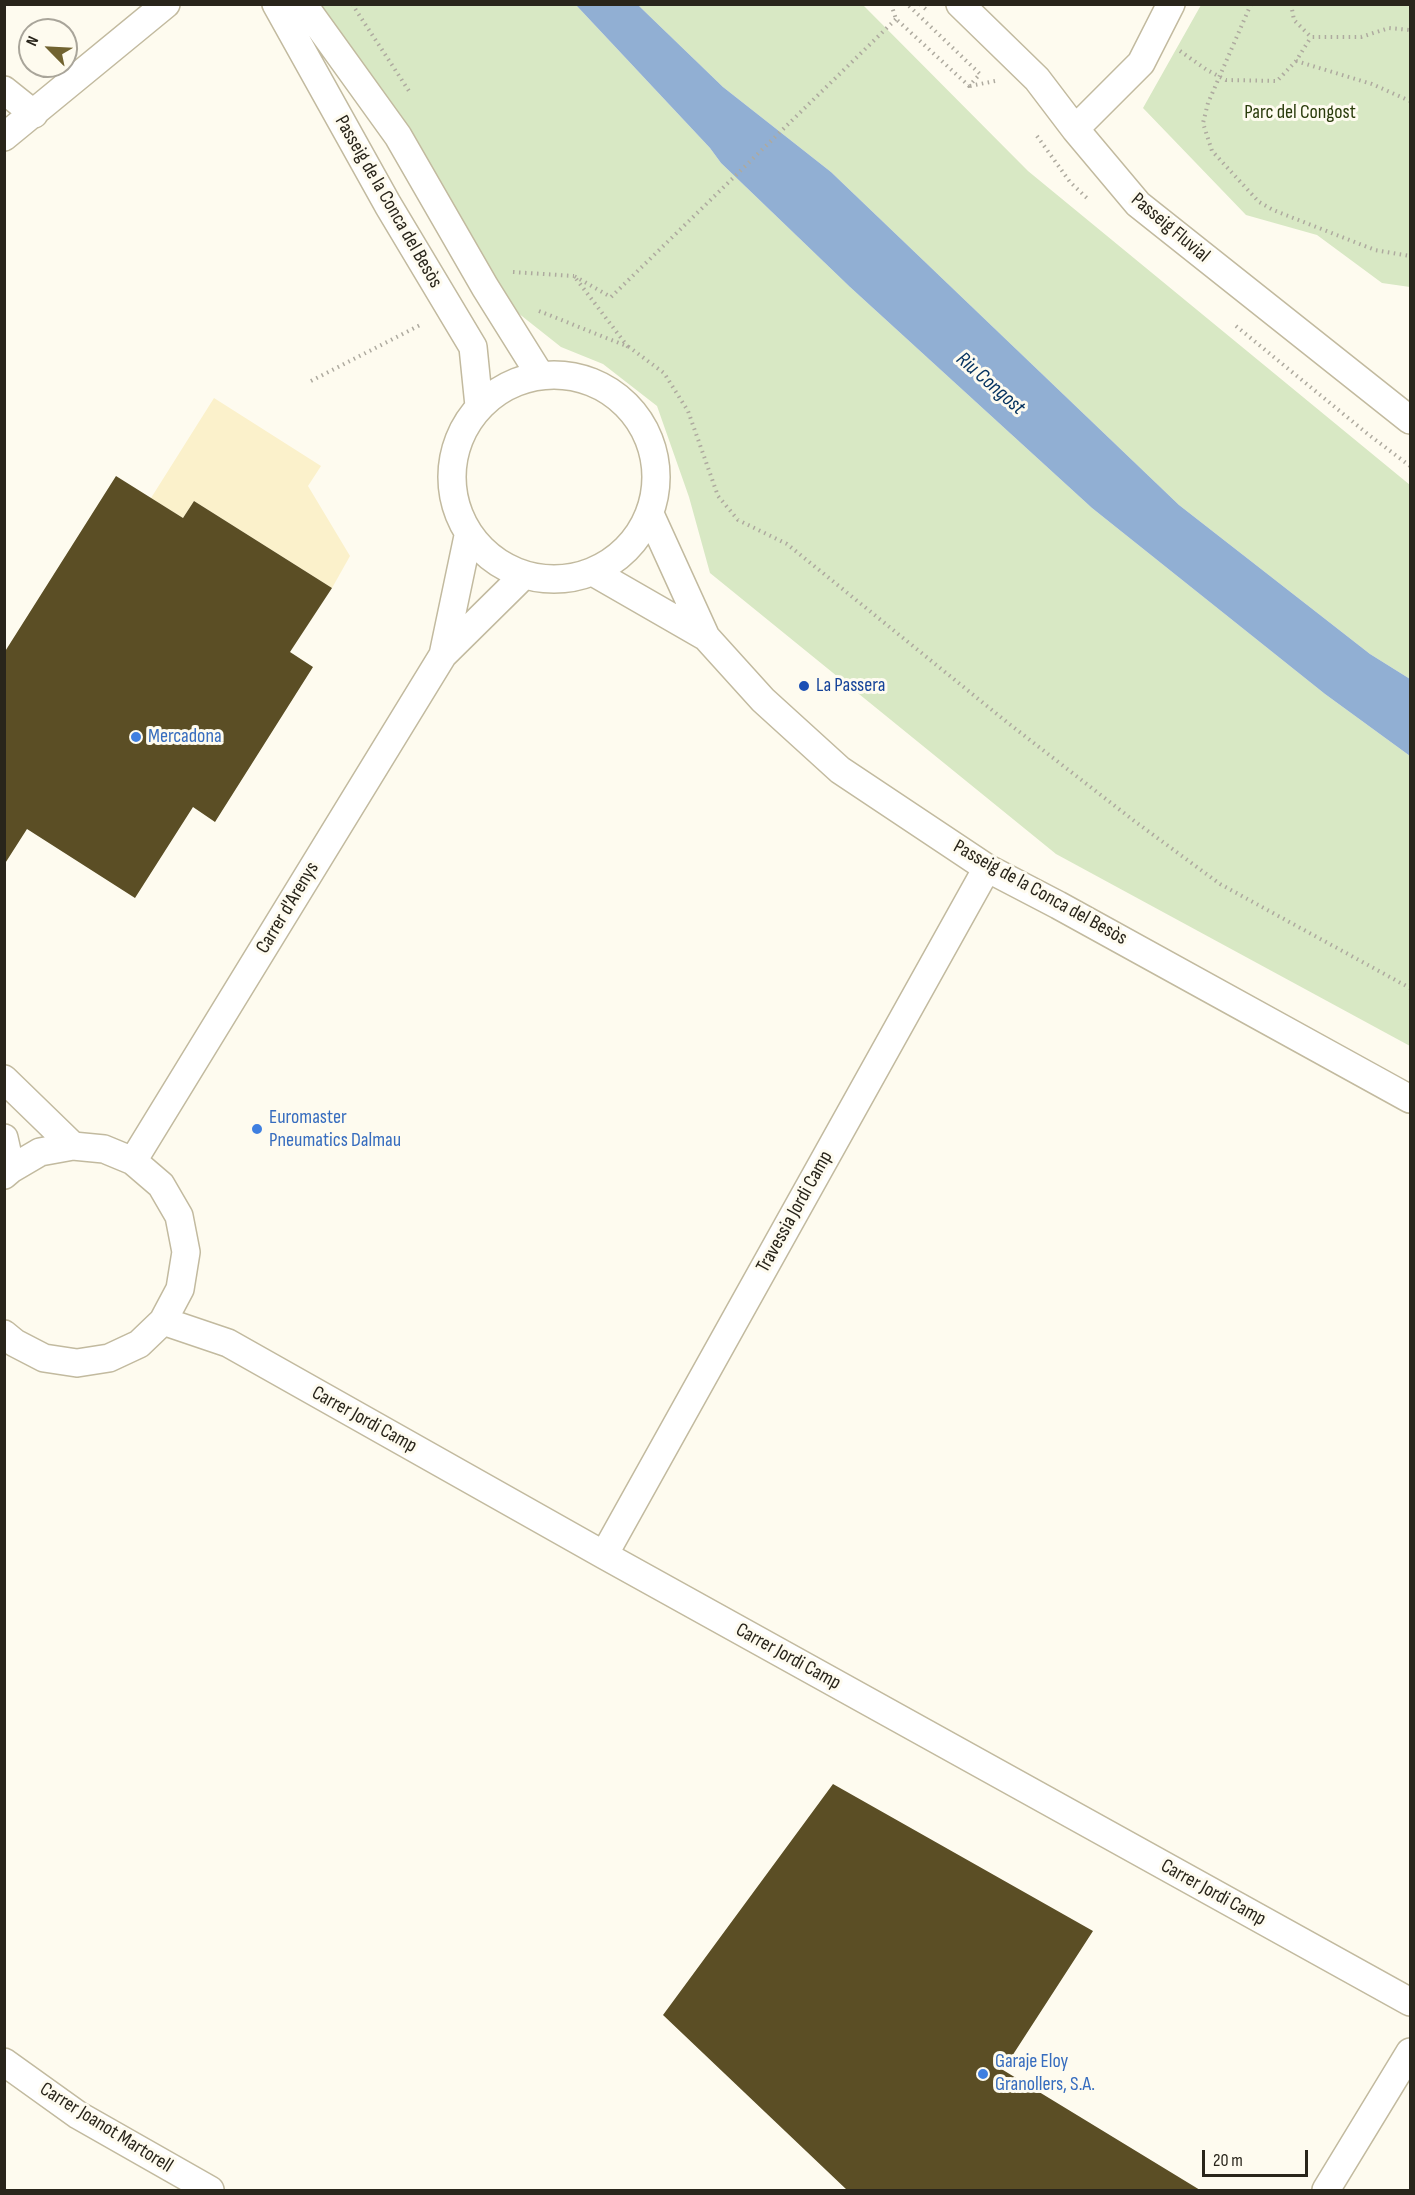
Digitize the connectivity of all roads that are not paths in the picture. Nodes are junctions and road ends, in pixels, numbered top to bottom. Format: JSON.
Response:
{"nodes":[{"id":1,"x":166,"y":4,"type":"edge"},
{"id":2,"x":276,"y":4,"type":"edge"},
{"id":3,"x":303,"y":4,"type":"edge"},
{"id":4,"x":960,"y":4,"type":"edge"},
{"id":5,"x":1171,"y":4,"type":"edge"},
{"id":6,"x":4,"y":90,"type":"edge"},
{"id":7,"x":33,"y":114,"type":"junction"},
{"id":8,"x":1075,"y":129,"type":"junction"},
{"id":9,"x":4,"y":137,"type":"edge"},
{"id":10,"x":540,"y":375,"type":"junction"},
{"id":11,"x":479,"y":406,"type":"junction"},
{"id":12,"x":1410,"y":420,"type":"edge"},
{"id":13,"x":650,"y":514,"type":"junction"},
{"id":14,"x":468,"y":536,"type":"junction"},
{"id":15,"x":593,"y":572,"type":"junction"},
{"id":16,"x":523,"y":576,"type":"junction"},
{"id":17,"x":706,"y":637,"type":"junction"},
{"id":18,"x":443,"y":654,"type":"junction"},
{"id":19,"x":987,"y":868,"type":"junction"},
{"id":20,"x":4,"y":1079,"type":"edge"},
{"id":21,"x":1410,"y":1099,"type":"edge"},
{"id":22,"x":4,"y":1138,"type":"edge"},
{"id":23,"x":73,"y":1146,"type":"junction"},
{"id":24,"x":133,"y":1161,"type":"junction"},
{"id":25,"x":8,"y":1172,"type":"edge"},
{"id":26,"x":163,"y":1321,"type":"junction"},
{"id":27,"x":8,"y":1346,"type":"edge"},
{"id":28,"x":604,"y":1555,"type":"junction"},
{"id":29,"x":1410,"y":2002,"type":"edge"},
{"id":30,"x":1410,"y":2052,"type":"edge"},
{"id":31,"x":4,"y":2062,"type":"edge"},
{"id":32,"x":210,"y":2190,"type":"edge"},
{"id":33,"x":1326,"y":2190,"type":"edge"}],
"edges":[{"from":1,"to":7,"type":"street"},
{"from":2,"to":11,"type":"street","name":"Passeig de la Conca del Besòs"},
{"from":3,"to":10,"type":"street","name":"Passeig de la Conca del Besòs"},
{"from":4,"to":8,"type":"street","name":"Passeig Fluvial"},
{"from":5,"to":8,"type":"street"},
{"from":6,"to":7,"type":"street"},
{"from":7,"to":9,"type":"street"},
{"from":8,"to":12,"type":"street","name":"Passeig Fluvial"},
{"from":10,"to":11,"type":"street"},
{"from":10,"to":13,"type":"street"},
{"from":11,"to":14,"type":"street"},
{"from":13,"to":15,"type":"street"},
{"from":13,"to":17,"type":"street","name":"Passeig de la Conca del Besòs"},
{"from":14,"to":16,"type":"street"},
{"from":14,"to":18,"type":"street","name":"Carrer d'Arenys"},
{"from":15,"to":16,"type":"street"},
{"from":15,"to":17,"type":"street","name":"Passeig de la Conca del Besòs"},
{"from":16,"to":18,"type":"street","name":"Carrer d'Arenys"},
{"from":17,"to":19,"type":"street","name":"Passeig de la Conca del Besòs"},
{"from":18,"to":24,"type":"street","name":"Carrer d'Arenys"},
{"from":19,"to":21,"type":"street","name":"Passeig de la Conca del Besòs"},
{"from":19,"to":28,"type":"street","name":"Travessia Jordi Camp"},
{"from":20,"to":23,"type":"street"},
{"from":22,"to":25,"type":"street"},
{"from":23,"to":24,"type":"street"},
{"from":23,"to":25,"type":"street"},
{"from":24,"to":26,"type":"street"},
{"from":26,"to":27,"type":"street"},
{"from":26,"to":28,"type":"street","name":"Carrer Jordi Camp"},
{"from":28,"to":29,"type":"street","name":"Carrer Jordi Camp"},
{"from":30,"to":33,"type":"street"},
{"from":31,"to":32,"type":"street","name":"Carrer Joanot Martorell"}]}
